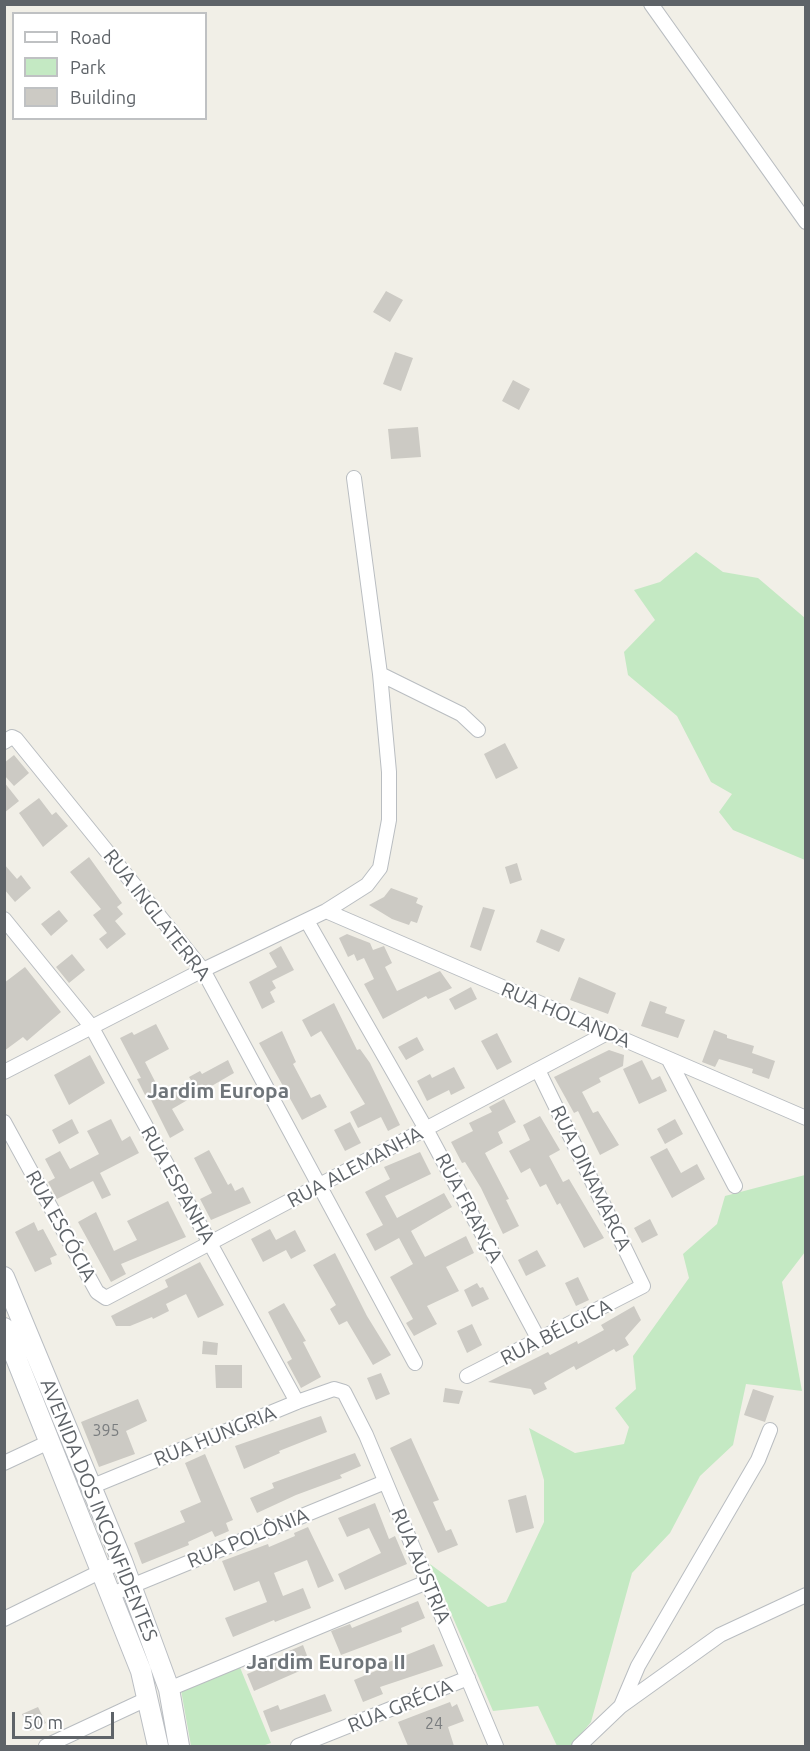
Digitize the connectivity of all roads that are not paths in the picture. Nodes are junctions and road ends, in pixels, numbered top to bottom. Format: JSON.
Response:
{"nodes":[{"id":1,"x":651,"y":4,"type":"edge"},
{"id":2,"x":806,"y":222,"type":"edge"},
{"id":3,"x":354,"y":478,"type":"dead end"},
{"id":4,"x":380,"y":674,"type":"junction"},
{"id":5,"x":478,"y":730,"type":"dead end"},
{"id":6,"x":8,"y":740,"type":"edge"},
{"id":7,"x":326,"y":911,"type":"junction"},
{"id":8,"x":4,"y":919,"type":"edge"},
{"id":9,"x":307,"y":921,"type":"junction"},
{"id":10,"x":203,"y":970,"type":"junction"},
{"id":11,"x":91,"y":1026,"type":"junction"},
{"id":12,"x":607,"y":1033,"type":"junction"},
{"id":13,"x":669,"y":1060,"type":"junction"},
{"id":14,"x":538,"y":1070,"type":"junction"},
{"id":15,"x":4,"y":1072,"type":"edge"},
{"id":16,"x":806,"y":1119,"type":"edge"},
{"id":17,"x":4,"y":1122,"type":"edge"},
{"id":18,"x":426,"y":1129,"type":"junction"},
{"id":19,"x":319,"y":1186,"type":"junction"},
{"id":20,"x":735,"y":1186,"type":"dead end"},
{"id":21,"x":210,"y":1243,"type":"junction"},
{"id":22,"x":4,"y":1277,"type":"edge"},
{"id":23,"x":644,"y":1286,"type":"joint"},
{"id":24,"x":102,"y":1296,"type":"joint"},
{"id":25,"x":4,"y":1328,"type":"edge"},
{"id":26,"x":539,"y":1340,"type":"junction"},
{"id":27,"x":415,"y":1363,"type":"dead end"},
{"id":28,"x":467,"y":1377,"type":"dead end"},
{"id":29,"x":339,"y":1389,"type":"joint"},
{"id":30,"x":297,"y":1402,"type":"junction"},
{"id":31,"x":770,"y":1430,"type":"dead end"},
{"id":32,"x":49,"y":1442,"type":"junction"},
{"id":33,"x":4,"y":1463,"type":"edge"},
{"id":34,"x":385,"y":1482,"type":"junction"},
{"id":35,"x":93,"y":1486,"type":"junction"},
{"id":36,"x":122,"y":1561,"type":"junction"},
{"id":37,"x":102,"y":1570,"type":"junction"},
{"id":38,"x":427,"y":1582,"type":"junction"},
{"id":39,"x":131,"y":1586,"type":"junction"},
{"id":40,"x":112,"y":1594,"type":"junction"},
{"id":41,"x":806,"y":1595,"type":"edge"},
{"id":42,"x":4,"y":1619,"type":"edge"},
{"id":43,"x":468,"y":1678,"type":"junction"},
{"id":44,"x":169,"y":1689,"type":"junction"},
{"id":45,"x":149,"y":1698,"type":"junction"},
{"id":46,"x":621,"y":1706,"type":"junction"},
{"id":47,"x":46,"y":1746,"type":"edge"},
{"id":48,"x":158,"y":1746,"type":"edge"},
{"id":49,"x":179,"y":1746,"type":"edge"},
{"id":50,"x":298,"y":1746,"type":"edge"},
{"id":51,"x":496,"y":1746,"type":"edge"},
{"id":52,"x":579,"y":1746,"type":"edge"}],
"edges":[{"from":1,"to":2,"type":"street"},
{"from":3,"to":4,"type":"street"},
{"from":4,"to":5,"type":"street"},
{"from":4,"to":7,"type":"street"},
{"from":6,"to":10,"type":"street","name":"RUA INGLATERRA"},
{"from":7,"to":9,"type":"street"},
{"from":7,"to":12,"type":"street","name":"RUA HOLANDA"},
{"from":8,"to":11,"type":"street","name":"RUA ESPANHA"},
{"from":9,"to":10,"type":"street"},
{"from":9,"to":18,"type":"street","name":"RUA FRANÇA"},
{"from":10,"to":11,"type":"street"},
{"from":10,"to":19,"type":"street","name":"RUA INGLATERRA"},
{"from":11,"to":15,"type":"street"},
{"from":11,"to":21,"type":"street","name":"RUA ESPANHA"},
{"from":12,"to":13,"type":"street","name":"RUA HOLANDA"},
{"from":12,"to":14,"type":"street","name":"RUA ALEMANHA"},
{"from":13,"to":16,"type":"street","name":"RUA HOLANDA"},
{"from":13,"to":20,"type":"street"},
{"from":14,"to":18,"type":"street","name":"RUA ALEMANHA"},
{"from":14,"to":23,"type":"street","name":"RUA DINAMARCA"},
{"from":17,"to":24,"type":"street","name":"RUA ESCÓCIA"},
{"from":18,"to":19,"type":"street","name":"RUA ALEMANHA"},
{"from":18,"to":26,"type":"street","name":"RUA FRANÇA"},
{"from":19,"to":21,"type":"street","name":"RUA ALEMANHA"},
{"from":19,"to":27,"type":"street","name":"RUA INGLATERRA"},
{"from":21,"to":24,"type":"street","name":"RUA ALEMANHA"},
{"from":21,"to":30,"type":"street","name":"RUA ESPANHA"},
{"from":22,"to":35,"type":"street","name":"AVENIDA DOS INCONFIDENTES"},
{"from":23,"to":26,"type":"street","name":"RUA BÉLGICA"},
{"from":25,"to":32,"type":"street","name":"AVENIDA DOS INCONFIDENTES"},
{"from":26,"to":28,"type":"street","name":"RUA BÉLGICA"},
{"from":29,"to":30,"type":"street","name":"RUA HUNGRIA"},
{"from":29,"to":34,"type":"street","name":"RUA AUSTRIA"},
{"from":30,"to":35,"type":"street","name":"RUA HUNGRIA"},
{"from":31,"to":46,"type":"street"},
{"from":32,"to":33,"type":"street"},
{"from":32,"to":37,"type":"street","name":"AVENIDA DOS INCONFIDENTES"},
{"from":34,"to":38,"type":"street","name":"RUA AUSTRIA"},
{"from":34,"to":39,"type":"street","name":"RUA POLÔNIA"},
{"from":35,"to":36,"type":"street","name":"AVENIDA DOS INCONFIDENTES"},
{"from":36,"to":37,"type":"street"},
{"from":36,"to":39,"type":"street","name":"AVENIDA DOS INCONFIDENTES"},
{"from":37,"to":40,"type":"street","name":"AVENIDA DOS INCONFIDENTES"},
{"from":37,"to":42,"type":"street"},
{"from":38,"to":43,"type":"street","name":"RUA AUSTRIA"},
{"from":38,"to":44,"type":"street"},
{"from":39,"to":40,"type":"street","name":"RUA POLÔNIA"},
{"from":39,"to":44,"type":"street","name":"AVENIDA DOS INCONFIDENTES"},
{"from":40,"to":45,"type":"street","name":"AVENIDA DOS INCONFIDENTES"},
{"from":41,"to":46,"type":"street"},
{"from":43,"to":50,"type":"street","name":"RUA GRÉCIA"},
{"from":43,"to":51,"type":"street","name":"RUA AUSTRIA"},
{"from":44,"to":49,"type":"street","name":"AVENIDA DOS INCONFIDENTES"},
{"from":45,"to":47,"type":"street"},
{"from":45,"to":48,"type":"street","name":"AVENIDA DOS INCONFIDENTES"},
{"from":46,"to":52,"type":"street"}]}
